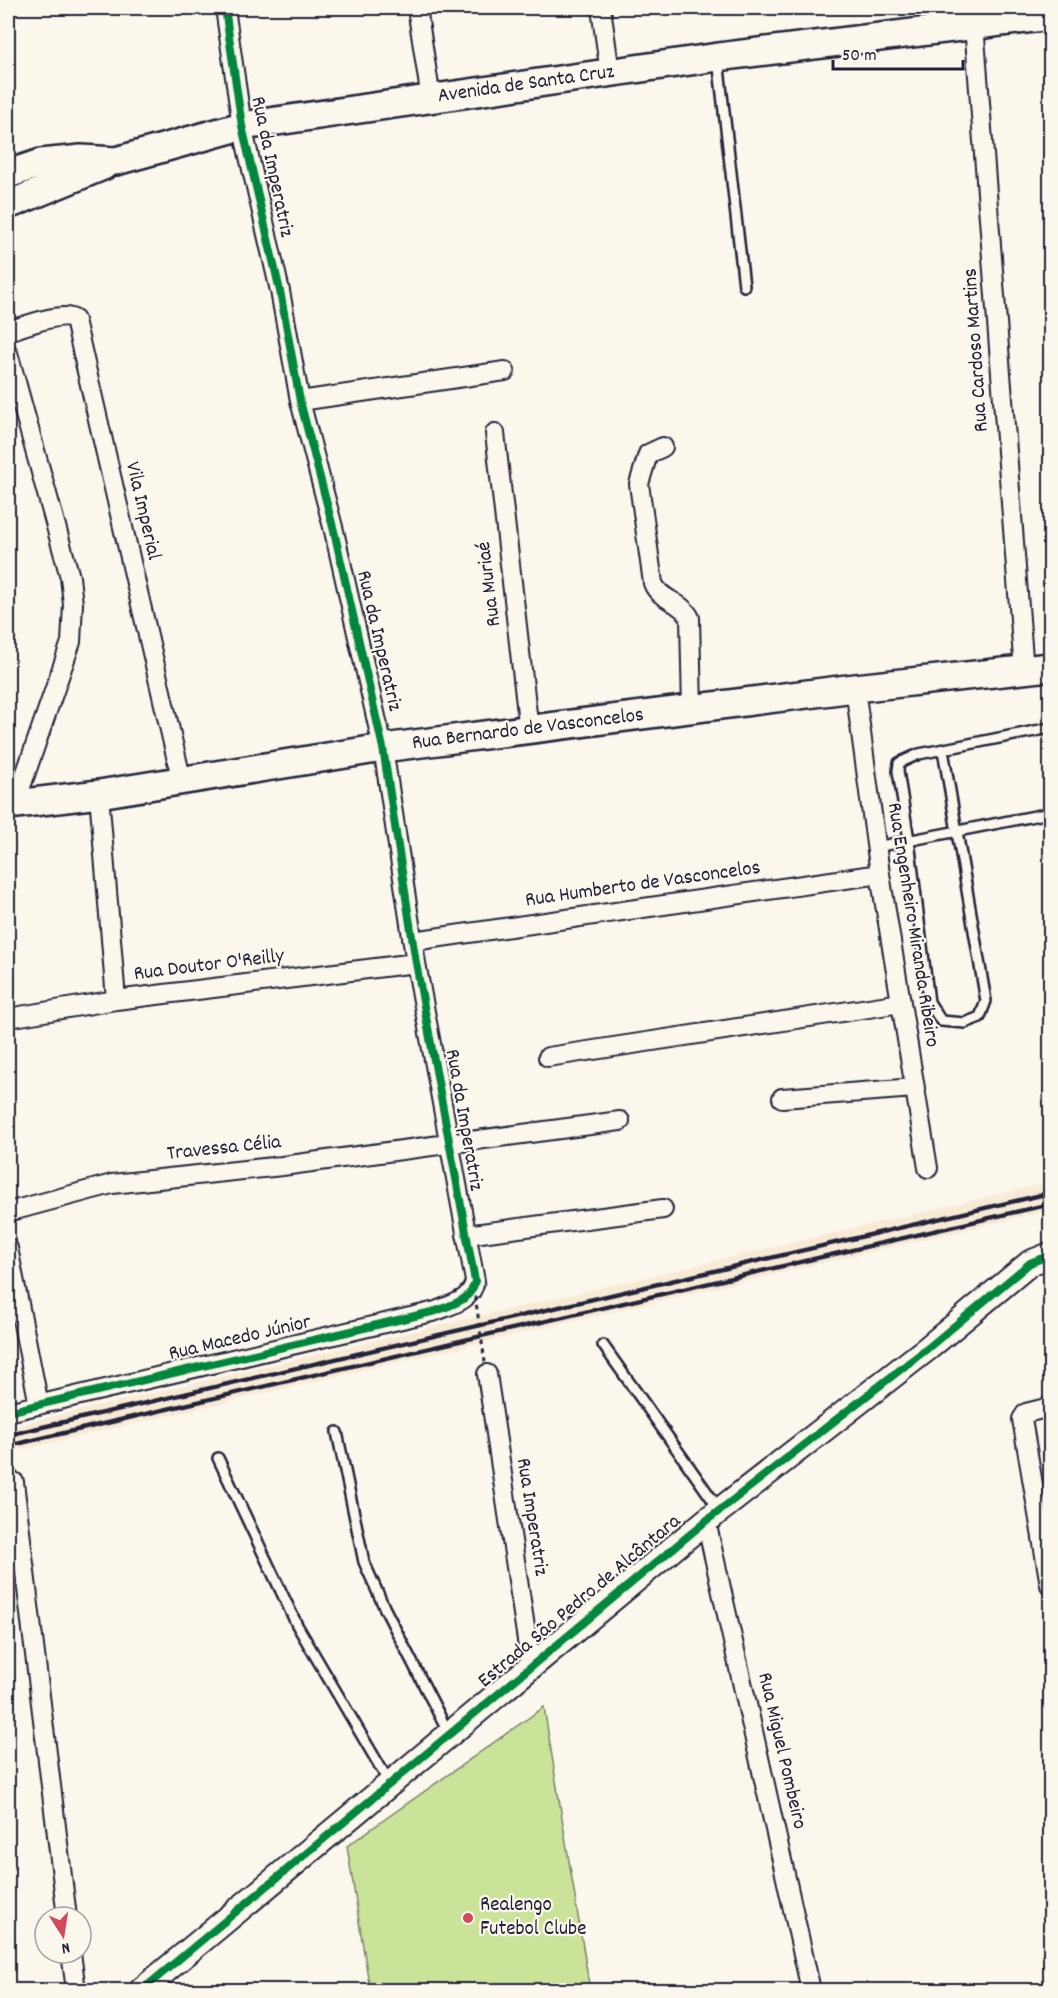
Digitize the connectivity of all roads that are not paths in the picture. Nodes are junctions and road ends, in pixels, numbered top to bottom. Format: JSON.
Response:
{"nodes":[{"id":1,"x":225,"y":8,"type":"edge"},
{"id":2,"x":417,"y":8,"type":"edge"},
{"id":3,"x":601,"y":8,"type":"edge"},
{"id":4,"x":1050,"y":16,"type":"edge"},
{"id":5,"x":959,"y":20,"type":"edge"},
{"id":6,"x":718,"y":57,"type":"junction"},
{"id":7,"x":610,"y":73,"type":"junction"},
{"id":8,"x":431,"y":99,"type":"junction"},
{"id":9,"x":242,"y":126,"type":"junction"},
{"id":10,"x":116,"y":161,"type":"junction"},
{"id":11,"x":9,"y":168,"type":"edge"},
{"id":12,"x":8,"y":205,"type":"edge"},
{"id":13,"x":744,"y":286,"type":"dead end"},
{"id":14,"x":8,"y":331,"type":"edge"},
{"id":15,"x":8,"y":353,"type":"edge"},
{"id":16,"x":505,"y":371,"type":"dead end"},
{"id":17,"x":300,"y":401,"type":"junction"},
{"id":18,"x":495,"y":433,"type":"dead end"},
{"id":19,"x":663,"y":447,"type":"dead end"},
{"id":20,"x":1050,"y":667,"type":"edge"},
{"id":21,"x":1023,"y":671,"type":"junction"},
{"id":22,"x":855,"y":688,"type":"junction"},
{"id":23,"x":692,"y":711,"type":"junction"},
{"id":24,"x":1050,"y":728,"type":"edge"},
{"id":25,"x":529,"y":731,"type":"junction"},
{"id":26,"x":383,"y":748,"type":"junction"},
{"id":27,"x":943,"y":750,"type":"junction"},
{"id":28,"x":182,"y":782,"type":"junction"},
{"id":29,"x":99,"y":794,"type":"junction"},
{"id":30,"x":11,"y":805,"type":"edge"},
{"id":31,"x":1050,"y":813,"type":"edge"},
{"id":32,"x":956,"y":832,"type":"junction"},
{"id":33,"x":909,"y":840,"type":"junction"},
{"id":34,"x":876,"y":847,"type":"junction"},
{"id":35,"x":880,"y":874,"type":"junction"},
{"id":36,"x":414,"y":941,"type":"junction"},
{"id":37,"x":416,"y":963,"type":"junction"},
{"id":38,"x":116,"y":1000,"type":"junction"},
{"id":39,"x":901,"y":1003,"type":"junction"},
{"id":40,"x":8,"y":1018,"type":"edge"},
{"id":41,"x":548,"y":1057,"type":"dead end"},
{"id":42,"x":915,"y":1088,"type":"junction"},
{"id":43,"x":782,"y":1098,"type":"dead end"},
{"id":44,"x":620,"y":1121,"type":"dead end"},
{"id":45,"x":448,"y":1143,"type":"junction"},
{"id":46,"x":928,"y":1168,"type":"dead end"},
{"id":47,"x":663,"y":1209,"type":"dead end"},
{"id":48,"x":8,"y":1212,"type":"edge"},
{"id":49,"x":466,"y":1235,"type":"junction"},
{"id":50,"x":8,"y":1248,"type":"edge"},
{"id":51,"x":1050,"y":1255,"type":"edge"},
{"id":52,"x":474,"y":1291,"type":"joint"},
{"id":53,"x":603,"y":1345,"type":"dead end"},
{"id":54,"x":486,"y":1368,"type":"road end"},
{"id":55,"x":39,"y":1406,"type":"junction"},
{"id":56,"x":1050,"y":1407,"type":"edge"},
{"id":57,"x":8,"y":1413,"type":"edge"},
{"id":58,"x":337,"y":1432,"type":"dead end"},
{"id":59,"x":218,"y":1458,"type":"dead end"},
{"id":60,"x":14,"y":1482,"type":"dead end"},
{"id":61,"x":713,"y":1516,"type":"junction"},
{"id":62,"x":1050,"y":1585,"type":"edge"},
{"id":63,"x":531,"y":1667,"type":"junction"},
{"id":64,"x":449,"y":1734,"type":"junction"},
{"id":65,"x":389,"y":1782,"type":"junction"},
{"id":66,"x":66,"y":1905,"type":"edge"},
{"id":67,"x":73,"y":1965,"type":"edge"},
{"id":68,"x":76,"y":1990,"type":"edge"},
{"id":69,"x":142,"y":1990,"type":"edge"},
{"id":70,"x":811,"y":1990,"type":"edge"}],
"edges":[{"from":1,"to":9,"type":"street","name":"Rua da Imperatriz"},
{"from":2,"to":8,"type":"street"},
{"from":3,"to":7,"type":"street"},
{"from":4,"to":5,"type":"main road","name":"Avenida de Santa Cruz"},
{"from":5,"to":6,"type":"main road","name":"Avenida de Santa Cruz"},
{"from":5,"to":21,"type":"street","name":"Rua Cardoso Martins"},
{"from":6,"to":7,"type":"main road","name":"Avenida de Santa Cruz"},
{"from":6,"to":13,"type":"lane"},
{"from":7,"to":8,"type":"main road","name":"Avenida de Santa Cruz"},
{"from":8,"to":9,"type":"main road","name":"Avenida de Santa Cruz"},
{"from":9,"to":10,"type":"main road","name":"Avenida de Santa Cruz"},
{"from":9,"to":17,"type":"street","name":"Rua da Imperatriz"},
{"from":10,"to":11,"type":"main road","name":"Avenida de Santa Cruz"},
{"from":10,"to":12,"type":"main road"},
{"from":14,"to":28,"type":"street","name":"Vila Imperial"},
{"from":15,"to":30,"type":"street"},
{"from":16,"to":17,"type":"street"},
{"from":17,"to":26,"type":"street","name":"Rua da Imperatriz"},
{"from":18,"to":25,"type":"street","name":"Rua Muriaé"},
{"from":19,"to":23,"type":"street"},
{"from":20,"to":21,"type":"main road","name":"Rua Bernardo de Vasconcelos"},
{"from":21,"to":22,"type":"main road","name":"Rua Bernardo de Vasconcelos"},
{"from":22,"to":23,"type":"main road","name":"Rua Bernardo de Vasconcelos"},
{"from":22,"to":34,"type":"street","name":"Rua Engenheiro Miranda Ribeiro"},
{"from":23,"to":25,"type":"main road","name":"Rua Bernardo de Vasconcelos"},
{"from":24,"to":27,"type":"lane"},
{"from":25,"to":26,"type":"main road","name":"Rua Bernardo de Vasconcelos"},
{"from":26,"to":28,"type":"main road","name":"Rua Bernardo de Vasconcelos"},
{"from":26,"to":36,"type":"street","name":"Rua da Imperatriz"},
{"from":27,"to":32,"type":"lane"},
{"from":27,"to":33,"type":"lane"},
{"from":28,"to":29,"type":"main road","name":"Rua Bernardo de Vasconcelos"},
{"from":29,"to":30,"type":"main road","name":"Rua Bernardo de Vasconcelos"},
{"from":29,"to":38,"type":"street"},
{"from":31,"to":32,"type":"lane"},
{"from":32,"to":33,"type":"lane"},
{"from":32,"to":33,"type":"lane"},
{"from":33,"to":34,"type":"lane"},
{"from":34,"to":35,"type":"street","name":"Rua Engenheiro Miranda Ribeiro"},
{"from":35,"to":36,"type":"street","name":"Rua Humberto de Vasconcelos"},
{"from":35,"to":39,"type":"street","name":"Rua Engenheiro Miranda Ribeiro"},
{"from":36,"to":37,"type":"street","name":"Rua da Imperatriz"},
{"from":37,"to":38,"type":"street","name":"Rua Doutor O'Reilly"},
{"from":37,"to":45,"type":"street","name":"Rua da Imperatriz"},
{"from":38,"to":40,"type":"street","name":"Rua Doutor O'Reilly"},
{"from":39,"to":41,"type":"street"},
{"from":39,"to":42,"type":"street","name":"Rua Engenheiro Miranda Ribeiro"},
{"from":42,"to":43,"type":"street"},
{"from":42,"to":46,"type":"street","name":"Rua Engenheiro Miranda Ribeiro"},
{"from":44,"to":45,"type":"street","name":"Rua da Imperatriz"},
{"from":45,"to":48,"type":"street","name":"Travessa Célia"},
{"from":45,"to":49,"type":"street","name":"Rua da Imperatriz"},
{"from":47,"to":49,"type":"street"},
{"from":49,"to":52,"type":"street","name":"Rua da Imperatriz"},
{"from":50,"to":55,"type":"street"},
{"from":51,"to":61,"type":"street","name":"Estrada São Pedro de Alcântara"},
{"from":52,"to":55,"type":"street","name":"Rua Macedo Júnior"},
{"from":53,"to":61,"type":"lane"},
{"from":54,"to":63,"type":"street","name":"Rua Imperatriz"},
{"from":55,"to":57,"type":"street","name":"Rua Macedo Júnior"},
{"from":56,"to":62,"type":"street"},
{"from":58,"to":64,"type":"lane"},
{"from":59,"to":65,"type":"lane"},
{"from":60,"to":66,"type":"street"},
{"from":61,"to":63,"type":"street","name":"Estrada São Pedro de Alcântara"},
{"from":61,"to":70,"type":"street","name":"Rua Miguel Pombeiro"},
{"from":63,"to":64,"type":"street","name":"Estrada São Pedro de Alcântara"},
{"from":64,"to":65,"type":"street","name":"Estrada São Pedro de Alcântara"},
{"from":65,"to":69,"type":"street","name":"Estrada São Pedro de Alcântara"},
{"from":67,"to":68,"type":"street"}]}
